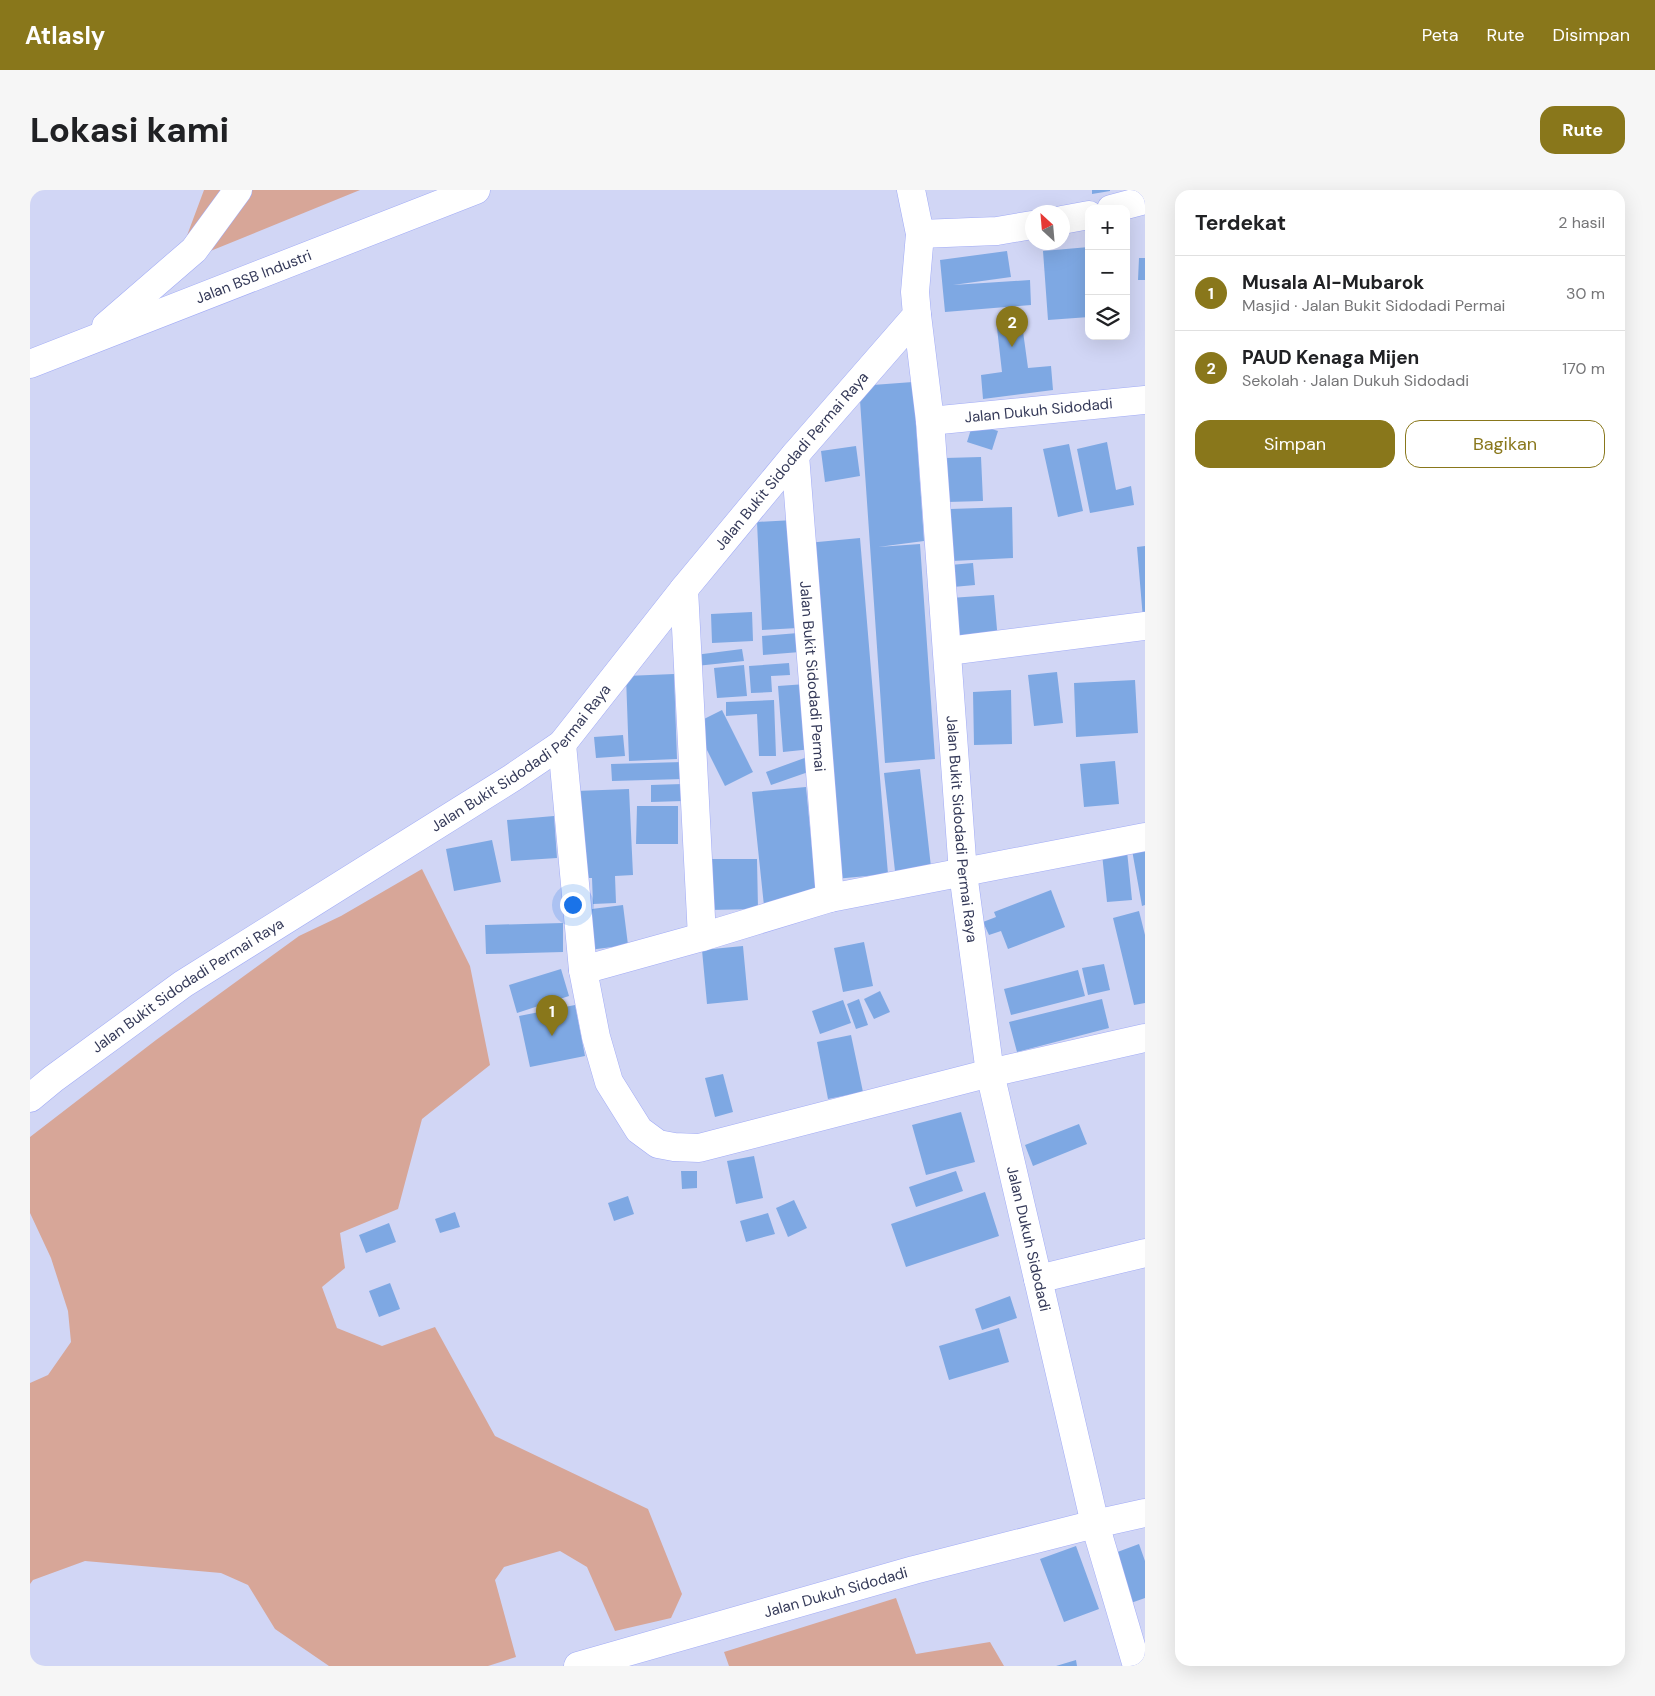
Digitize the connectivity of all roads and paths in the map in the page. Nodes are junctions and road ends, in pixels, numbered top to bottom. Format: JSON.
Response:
{"nodes":[{"id":1,"x":238,"y":190,"type":"edge"},
{"id":2,"x":476,"y":190,"type":"edge"},
{"id":3,"x":911,"y":190,"type":"edge"},
{"id":4,"x":1145,"y":200,"type":"edge"},
{"id":5,"x":1126,"y":205,"type":"edge"},
{"id":6,"x":1085,"y":216,"type":"edge"},
{"id":7,"x":1070,"y":219,"type":"edge"},
{"id":8,"x":1025,"y":226,"type":"edge"},
{"id":9,"x":920,"y":234,"type":"junction"},
{"id":10,"x":917,"y":315,"type":"junction"},
{"id":11,"x":92,"y":339,"type":"junction"},
{"id":12,"x":30,"y":364,"type":"edge"},
{"id":13,"x":1145,"y":400,"type":"edge"},
{"id":14,"x":930,"y":421,"type":"junction"},
{"id":15,"x":795,"y":455,"type":"junction"},
{"id":16,"x":684,"y":589,"type":"junction"},
{"id":17,"x":1145,"y":626,"type":"edge"},
{"id":18,"x":948,"y":651,"type":"junction"},
{"id":19,"x":562,"y":744,"type":"junction"},
{"id":20,"x":1145,"y":837,"type":"edge"},
{"id":21,"x":963,"y":873,"type":"junction"},
{"id":22,"x":830,"y":898,"type":"junction"},
{"id":23,"x":702,"y":937,"type":"junction"},
{"id":24,"x":583,"y":970,"type":"junction"},
{"id":25,"x":1145,"y":1038,"type":"edge"},
{"id":26,"x":990,"y":1073,"type":"junction"},
{"id":27,"x":30,"y":1098,"type":"edge"},
{"id":28,"x":1145,"y":1253,"type":"edge"},
{"id":29,"x":1038,"y":1279,"type":"junction"},
{"id":30,"x":1145,"y":1513,"type":"edge"},
{"id":31,"x":1095,"y":1524,"type":"junction"},
{"id":32,"x":629,"y":1659,"type":"edge"},
{"id":33,"x":578,"y":1666,"type":"edge"},
{"id":34,"x":1137,"y":1666,"type":"edge"}],
"edges":[{"from":1,"to":11,"type":"street"},
{"from":2,"to":11,"type":"street","name":"Jalan BSB Industri"},
{"from":3,"to":9,"type":"street","name":"Jalan Bukit Sidodadi Permai Raya"},
{"from":4,"to":5,"type":"street"},
{"from":6,"to":7,"type":"street"},
{"from":8,"to":9,"type":"street"},
{"from":9,"to":10,"type":"street","name":"Jalan Bukit Sidodadi Permai Raya"},
{"from":10,"to":14,"type":"street","name":"Jalan Bukit Sidodadi Permai Raya"},
{"from":10,"to":15,"type":"street","name":"Jalan Bukit Sidodadi Permai Raya"},
{"from":11,"to":12,"type":"street","name":"Jalan BSB Industri"},
{"from":13,"to":14,"type":"street","name":"Jalan Dukuh Sidodadi"},
{"from":14,"to":18,"type":"street","name":"Jalan Bukit Sidodadi Permai Raya"},
{"from":15,"to":16,"type":"street","name":"Jalan Bukit Sidodadi Permai Raya"},
{"from":15,"to":22,"type":"street","name":"Jalan Bukit Sidodadi Permai"},
{"from":16,"to":19,"type":"street","name":"Jalan Bukit Sidodadi Permai Raya"},
{"from":16,"to":23,"type":"street"},
{"from":17,"to":18,"type":"street"},
{"from":18,"to":21,"type":"street","name":"Jalan Bukit Sidodadi Permai Raya"},
{"from":19,"to":24,"type":"street"},
{"from":19,"to":27,"type":"street","name":"Jalan Bukit Sidodadi Permai Raya"},
{"from":20,"to":21,"type":"street"},
{"from":21,"to":22,"type":"street"},
{"from":21,"to":26,"type":"street","name":"Jalan Bukit Sidodadi Permai Raya"},
{"from":22,"to":23,"type":"street"},
{"from":23,"to":24,"type":"street"},
{"from":24,"to":26,"type":"street"},
{"from":25,"to":26,"type":"street"},
{"from":26,"to":29,"type":"street","name":"Jalan Dukuh Sidodadi"},
{"from":28,"to":29,"type":"street"},
{"from":29,"to":31,"type":"street","name":"Jalan Dukuh Sidodadi"},
{"from":30,"to":31,"type":"street","name":"Jalan Dukuh Sidodadi"},
{"from":31,"to":32,"type":"street","name":"Jalan Dukuh Sidodadi"},
{"from":31,"to":34,"type":"street","name":"Jalan Dukuh Sidodadi"},
{"from":32,"to":33,"type":"street","name":"Jalan Dukuh Sidodadi"}]}
